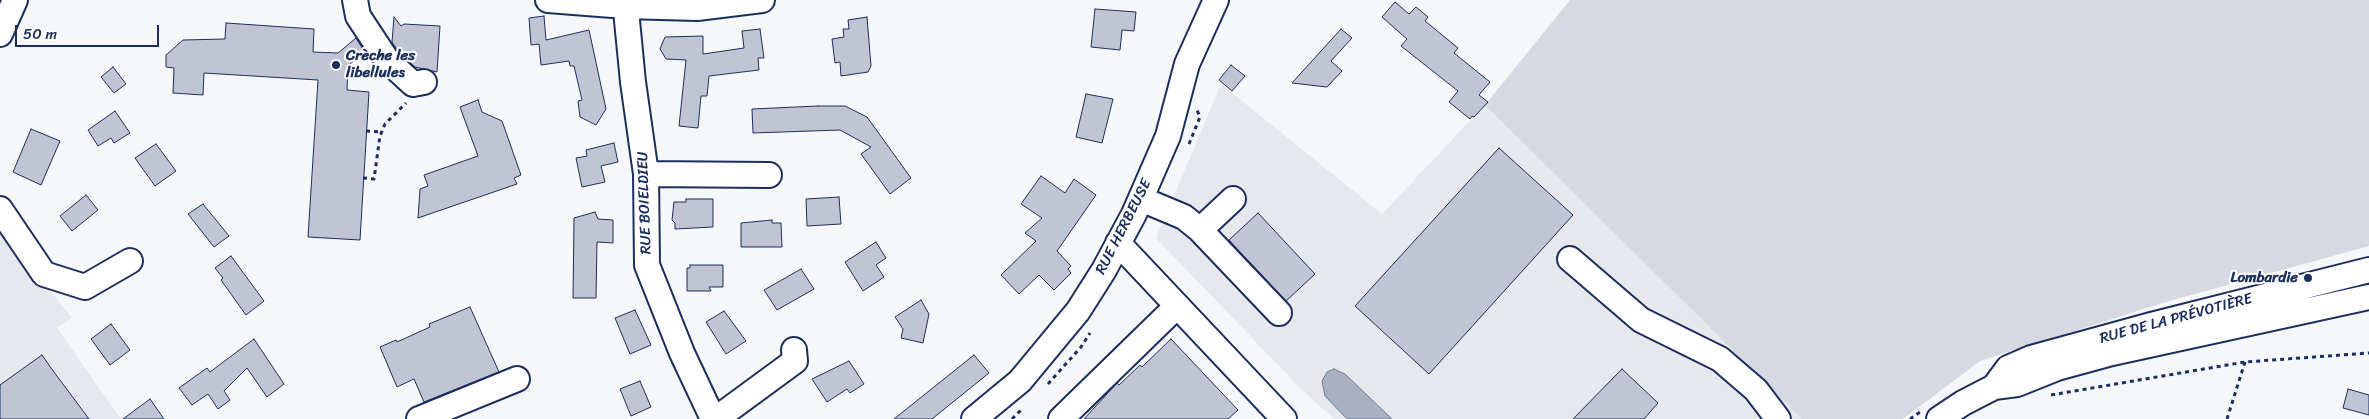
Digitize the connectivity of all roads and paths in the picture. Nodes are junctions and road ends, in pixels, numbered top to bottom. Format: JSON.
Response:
{"nodes":[{"id":1,"x":15,"y":0,"type":"edge"},
{"id":2,"x":355,"y":0,"type":"edge"},
{"id":3,"x":548,"y":0,"type":"edge"},
{"id":4,"x":762,"y":0,"type":"edge"},
{"id":5,"x":625,"y":3,"type":"edge"},
{"id":6,"x":1211,"y":9,"type":"edge"},
{"id":7,"x":0,"y":34,"type":"edge"},
{"id":8,"x":419,"y":83,"type":"joint"},
{"id":9,"x":366,"y":132,"type":"dead end"},
{"id":10,"x":381,"y":132,"type":"junction"},
{"id":11,"x":646,"y":174,"type":"junction"},
{"id":12,"x":769,"y":175,"type":"dead end"},
{"id":13,"x":363,"y":178,"type":"dead end"},
{"id":14,"x":1141,"y":198,"type":"junction"},
{"id":15,"x":1233,"y":199,"type":"dead end"},
{"id":16,"x":0,"y":209,"type":"edge"},
{"id":17,"x":1200,"y":230,"type":"junction"},
{"id":18,"x":1118,"y":243,"type":"junction"},
{"id":19,"x":1570,"y":259,"type":"dead end"},
{"id":20,"x":130,"y":261,"type":"dead end"},
{"id":21,"x":2369,"y":270,"type":"edge"},
{"id":22,"x":2369,"y":297,"type":"edge"},
{"id":23,"x":1177,"y":306,"type":"junction"},
{"id":24,"x":1279,"y":313,"type":"dead end"},
{"id":25,"x":794,"y":350,"type":"dead end"},
{"id":26,"x":2369,"y":353,"type":"edge"},
{"id":27,"x":2245,"y":362,"type":"junction"},
{"id":28,"x":517,"y":380,"type":"dead end"},
{"id":29,"x":1994,"y":387,"type":"junction"},
{"id":30,"x":2049,"y":395,"type":"dead end"},
{"id":31,"x":1772,"y":417,"type":"edge"},
{"id":32,"x":419,"y":419,"type":"edge"},
{"id":33,"x":715,"y":419,"type":"edge"},
{"id":34,"x":974,"y":419,"type":"edge"},
{"id":35,"x":1061,"y":419,"type":"edge"},
{"id":36,"x":1284,"y":419,"type":"edge"},
{"id":37,"x":1939,"y":419,"type":"edge"},
{"id":38,"x":2227,"y":419,"type":"edge"}],
"edges":[{"from":1,"to":7,"type":"street"},
{"from":2,"to":8,"type":"street"},
{"from":3,"to":5,"type":"street"},
{"from":4,"to":5,"type":"street"},
{"from":5,"to":11,"type":"street","name":"RUE BOIELDIEU"},
{"from":6,"to":14,"type":"street","name":"RUE HERBEUSE"},
{"from":8,"to":10,"type":"path"},
{"from":9,"to":10,"type":"path"},
{"from":10,"to":13,"type":"path"},
{"from":11,"to":12,"type":"street"},
{"from":11,"to":33,"type":"street","name":"RUE BOIELDIEU"},
{"from":14,"to":17,"type":"street"},
{"from":14,"to":18,"type":"street","name":"RUE HERBEUSE"},
{"from":15,"to":17,"type":"street"},
{"from":16,"to":20,"type":"street"},
{"from":17,"to":24,"type":"street"},
{"from":18,"to":23,"type":"street"},
{"from":18,"to":34,"type":"street","name":"RUE HERBEUSE"},
{"from":19,"to":31,"type":"street"},
{"from":21,"to":29,"type":"street","name":"RUE DE LA PRÉVOTIÈRE"},
{"from":22,"to":29,"type":"street","name":"RUE DE LA PRÉVOTIÈRE"},
{"from":23,"to":35,"type":"street"},
{"from":23,"to":36,"type":"street"},
{"from":25,"to":33,"type":"street"},
{"from":26,"to":27,"type":"path"},
{"from":27,"to":30,"type":"path"},
{"from":27,"to":38,"type":"path"},
{"from":28,"to":32,"type":"street"},
{"from":29,"to":37,"type":"street","name":"RUE DE LA PRÉVOTIÈRE"}]}
